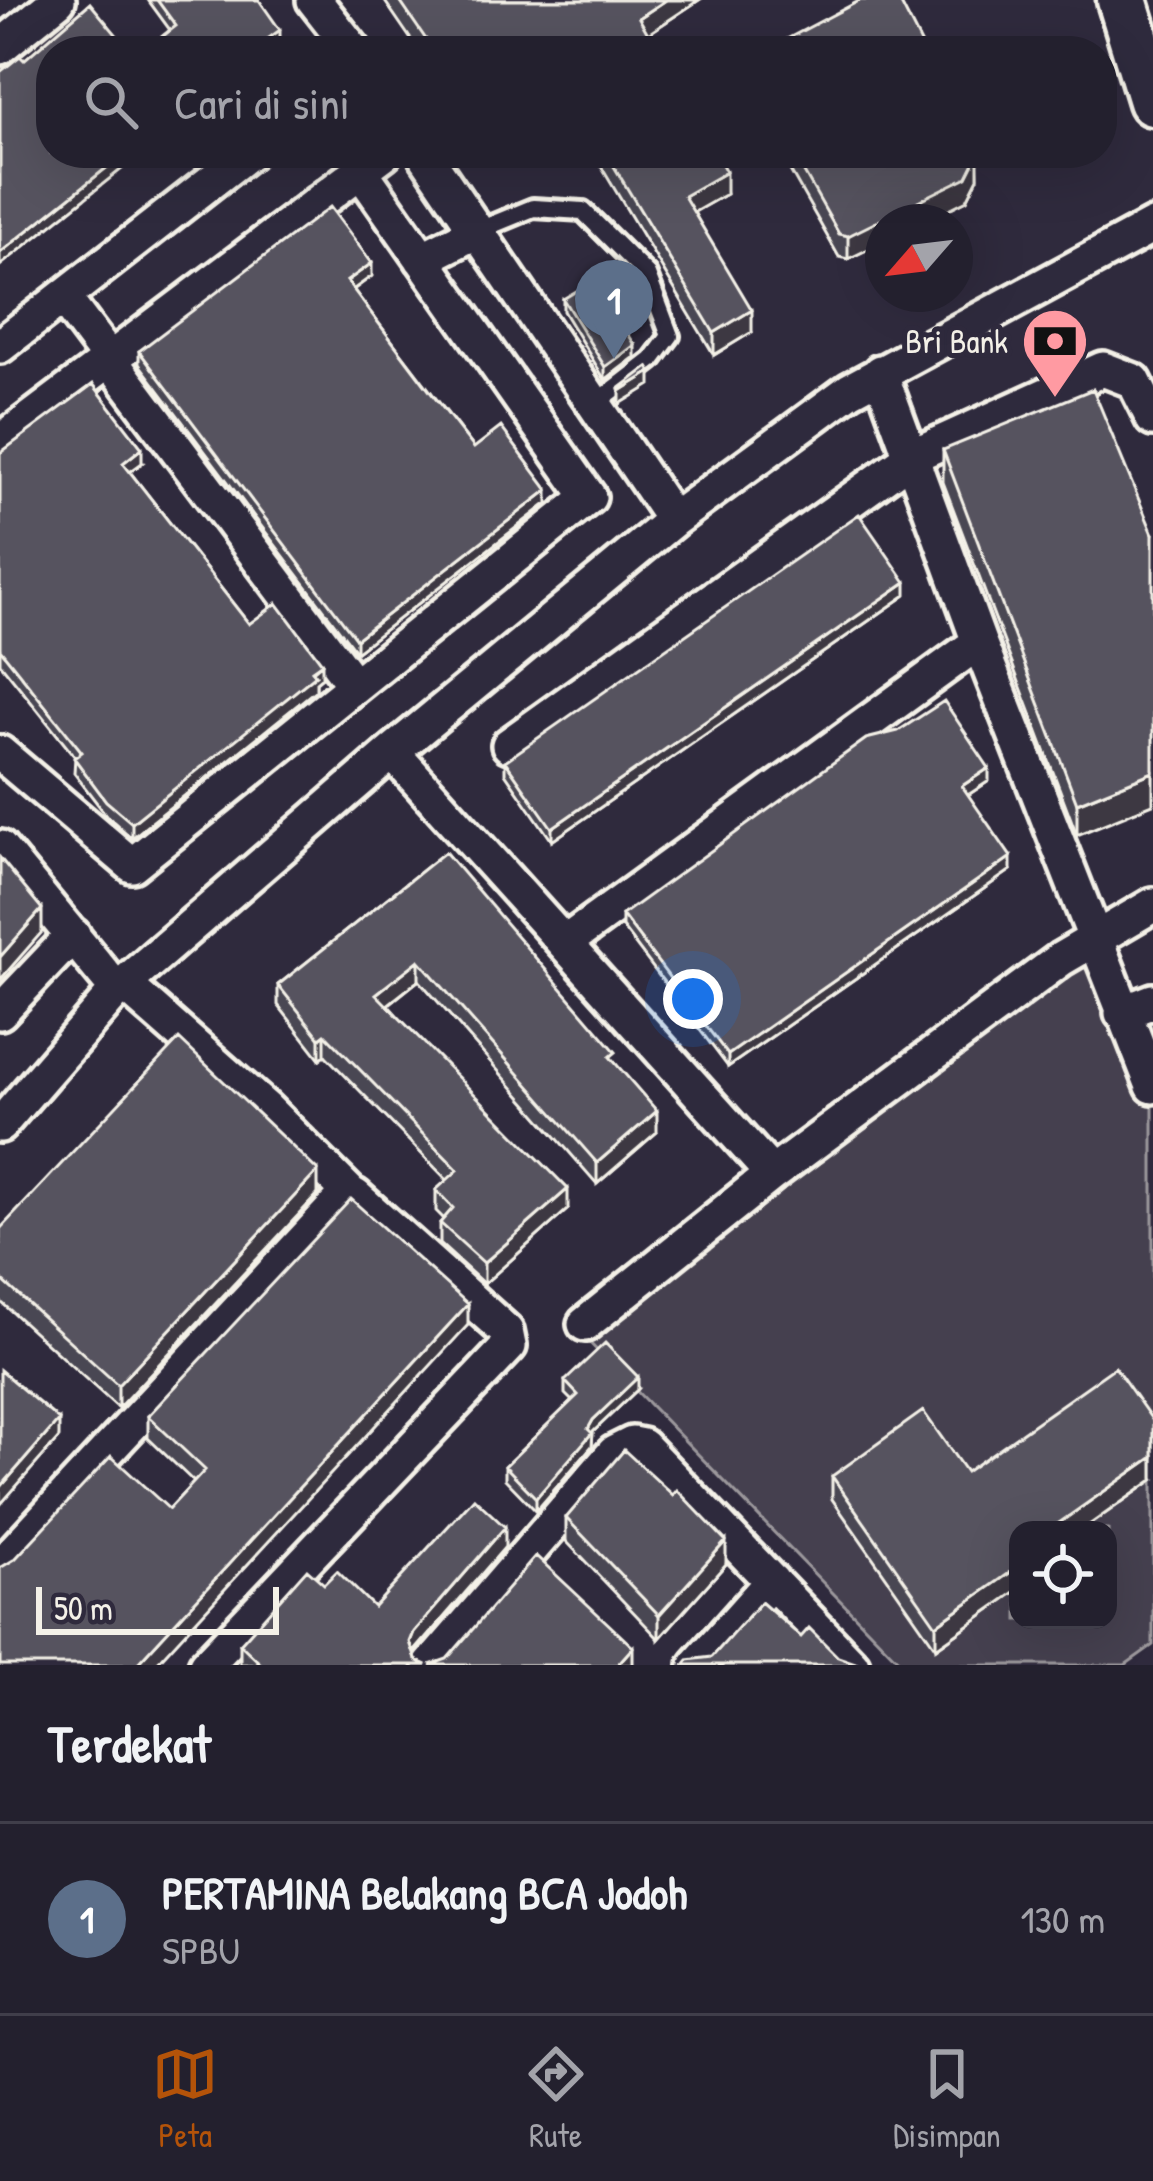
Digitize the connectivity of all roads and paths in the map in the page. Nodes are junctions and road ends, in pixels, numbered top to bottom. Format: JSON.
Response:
{"nodes":[{"id":1,"x":58,"y":0,"type":"edge"},
{"id":2,"x":314,"y":0,"type":"edge"},
{"id":3,"x":1122,"y":0,"type":"edge"},
{"id":4,"x":342,"y":36,"type":"edge"},
{"id":5,"x":0,"y":47,"type":"edge"},
{"id":6,"x":1153,"y":101,"type":"edge"},
{"id":7,"x":229,"y":168,"type":"edge"},
{"id":8,"x":364,"y":168,"type":"edge"},
{"id":9,"x":375,"y":168,"type":"edge"},
{"id":10,"x":434,"y":168,"type":"edge"},
{"id":11,"x":1153,"y":226,"type":"edge"},
{"id":12,"x":477,"y":231,"type":"junction"},
{"id":13,"x":422,"y":259,"type":"junction"},
{"id":14,"x":63,"y":297,"type":"junction"},
{"id":15,"x":0,"y":346,"type":"edge"},
{"id":16,"x":108,"y":358,"type":"junction"},
{"id":17,"x":880,"y":372,"type":"junction"},
{"id":18,"x":595,"y":404,"type":"junction"},
{"id":19,"x":1153,"y":419,"type":"edge"},
{"id":20,"x":0,"y":442,"type":"edge"},
{"id":21,"x":914,"y":455,"type":"junction"},
{"id":22,"x":674,"y":520,"type":"junction"},
{"id":23,"x":979,"y":643,"type":"junction"},
{"id":24,"x":354,"y":685,"type":"junction"},
{"id":25,"x":509,"y":745,"type":"dead end"},
{"id":26,"x":392,"y":752,"type":"junction"},
{"id":27,"x":0,"y":753,"type":"edge"},
{"id":28,"x":0,"y":848,"type":"edge"},
{"id":29,"x":1153,"y":905,"type":"edge"},
{"id":30,"x":73,"y":935,"type":"junction"},
{"id":31,"x":1094,"y":938,"type":"junction"},
{"id":32,"x":566,"y":942,"type":"junction"},
{"id":33,"x":121,"y":987,"type":"junction"},
{"id":34,"x":1138,"y":1007,"type":"edge"},
{"id":35,"x":0,"y":1012,"type":"edge"},
{"id":36,"x":1153,"y":1086,"type":"edge"},
{"id":37,"x":0,"y":1126,"type":"edge"},
{"id":38,"x":772,"y":1174,"type":"junction"},
{"id":39,"x":351,"y":1194,"type":"junction"},
{"id":40,"x":585,"y":1324,"type":"dead end"},
{"id":41,"x":0,"y":1566,"type":"edge"},
{"id":42,"x":772,"y":1581,"type":"junction"},
{"id":43,"x":206,"y":1665,"type":"edge"},
{"id":44,"x":431,"y":1665,"type":"edge"},
{"id":45,"x":697,"y":1665,"type":"edge"},
{"id":46,"x":852,"y":1665,"type":"edge"}],
"edges":[{"from":1,"to":5,"type":"street"},
{"from":2,"to":4,"type":"street"},
{"from":3,"to":6,"type":"main road"},
{"from":7,"to":14,"type":"street"},
{"from":8,"to":16,"type":"street"},
{"from":9,"to":13,"type":"street"},
{"from":10,"to":12,"type":"street"},
{"from":11,"to":17,"type":"street"},
{"from":12,"to":13,"type":"street"},
{"from":12,"to":18,"type":"street"},
{"from":12,"to":18,"type":"lane"},
{"from":13,"to":24,"type":"street"},
{"from":14,"to":15,"type":"street"},
{"from":14,"to":16,"type":"street"},
{"from":16,"to":20,"type":"street"},
{"from":16,"to":24,"type":"street"},
{"from":17,"to":21,"type":"street"},
{"from":17,"to":22,"type":"street"},
{"from":18,"to":22,"type":"street"},
{"from":19,"to":21,"type":"street"},
{"from":21,"to":23,"type":"street"},
{"from":21,"to":25,"type":"street"},
{"from":22,"to":26,"type":"street"},
{"from":23,"to":31,"type":"street"},
{"from":23,"to":32,"type":"street"},
{"from":24,"to":27,"type":"street"},
{"from":26,"to":32,"type":"street"},
{"from":26,"to":33,"type":"street"},
{"from":28,"to":30,"type":"street"},
{"from":29,"to":31,"type":"street"},
{"from":30,"to":33,"type":"street"},
{"from":30,"to":35,"type":"street"},
{"from":31,"to":34,"type":"street"},
{"from":31,"to":38,"type":"street"},
{"from":32,"to":38,"type":"street"},
{"from":33,"to":37,"type":"street"},
{"from":33,"to":39,"type":"street"},
{"from":34,"to":36,"type":"street"},
{"from":38,"to":40,"type":"street"},
{"from":39,"to":41,"type":"street"},
{"from":39,"to":43,"type":"street"},
{"from":42,"to":44,"type":"street"},
{"from":42,"to":45,"type":"street"},
{"from":42,"to":46,"type":"street"}]}
